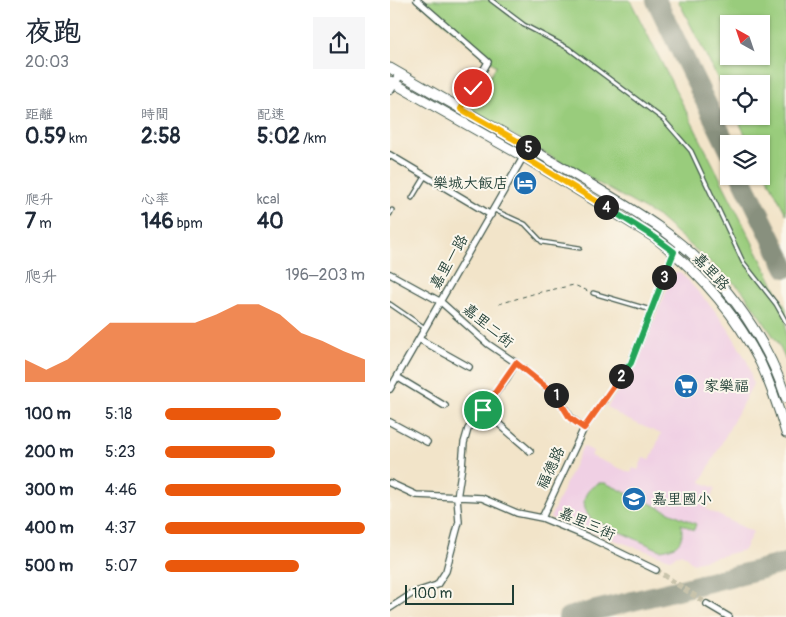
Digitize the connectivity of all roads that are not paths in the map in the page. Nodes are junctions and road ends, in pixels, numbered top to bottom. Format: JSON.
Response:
{"nodes":[{"id":1,"x":416,"y":0,"type":"edge"},
{"id":2,"x":491,"y":0,"type":"edge"},
{"id":3,"x":390,"y":68,"type":"edge"},
{"id":4,"x":400,"y":74,"type":"junction"},
{"id":5,"x":391,"y":85,"type":"edge"},
{"id":6,"x":461,"y":109,"type":"junction"},
{"id":7,"x":529,"y":147,"type":"junction"},
{"id":8,"x":390,"y":156,"type":"edge"},
{"id":9,"x":524,"y":157,"type":"junction"},
{"id":10,"x":426,"y":176,"type":"junction"},
{"id":11,"x":412,"y":198,"type":"dead end"},
{"id":12,"x":493,"y":212,"type":"junction"},
{"id":13,"x":681,"y":245,"type":"junction"},
{"id":14,"x":580,"y":248,"type":"dead end"},
{"id":15,"x":674,"y":252,"type":"junction"},
{"id":16,"x":390,"y":274,"type":"edge"},
{"id":17,"x":593,"y":293,"type":"road end"},
{"id":18,"x":441,"y":302,"type":"junction"},
{"id":19,"x":390,"y":304,"type":"edge"},
{"id":20,"x":651,"y":310,"type":"junction"},
{"id":21,"x":786,"y":322,"type":"edge"},
{"id":22,"x":425,"y":328,"type":"junction"},
{"id":23,"x":420,"y":340,"type":"junction"},
{"id":24,"x":516,"y":363,"type":"junction"},
{"id":25,"x":469,"y":367,"type":"dead end"},
{"id":26,"x":397,"y":377,"type":"junction"},
{"id":27,"x":390,"y":389,"type":"edge"},
{"id":28,"x":786,"y":398,"type":"edge"},
{"id":29,"x":445,"y":406,"type":"dead end"},
{"id":30,"x":483,"y":410,"type":"junction"},
{"id":31,"x":390,"y":422,"type":"edge"},
{"id":32,"x":584,"y":428,"type":"junction"},
{"id":33,"x":786,"y":434,"type":"edge"},
{"id":34,"x":427,"y":442,"type":"dead end"},
{"id":35,"x":530,"y":451,"type":"dead end"},
{"id":36,"x":390,"y":483,"type":"edge"},
{"id":37,"x":457,"y":498,"type":"junction"},
{"id":38,"x":542,"y":518,"type":"junction"},
{"id":39,"x":656,"y":570,"type":"tunnel mouth"},
{"id":40,"x":707,"y":604,"type":"tunnel mouth"},
{"id":41,"x":390,"y":608,"type":"edge"},
{"id":42,"x":729,"y":617,"type":"edge"}],
"edges":[{"from":1,"to":6,"type":"street"},
{"from":2,"to":21,"type":"lane"},
{"from":3,"to":4,"type":"main road","name":"嘉里路"},
{"from":4,"to":5,"type":"street"},
{"from":4,"to":6,"type":"main road","name":"嘉里路"},
{"from":5,"to":9,"type":"main road","name":"嘉里路"},
{"from":6,"to":7,"type":"main road","name":"嘉里路"},
{"from":7,"to":9,"type":"street","name":"嘉里一路"},
{"from":7,"to":13,"type":"main road","name":"嘉里路"},
{"from":8,"to":10,"type":"street"},
{"from":9,"to":12,"type":"street","name":"嘉里一路"},
{"from":9,"to":15,"type":"main road","name":"嘉里路"},
{"from":10,"to":11,"type":"lane"},
{"from":10,"to":12,"type":"street"},
{"from":12,"to":14,"type":"lane"},
{"from":12,"to":18,"type":"street","name":"嘉里一路"},
{"from":13,"to":15,"type":"street","name":"福德路"},
{"from":13,"to":28,"type":"main road","name":"嘉里路"},
{"from":15,"to":20,"type":"street","name":"福德路"},
{"from":15,"to":33,"type":"main road","name":"嘉里路"},
{"from":16,"to":18,"type":"street","name":"嘉里二街"},
{"from":17,"to":20,"type":"lane"},
{"from":18,"to":22,"type":"street","name":"嘉里一路"},
{"from":18,"to":24,"type":"street","name":"嘉里二街"},
{"from":19,"to":22,"type":"lane"},
{"from":20,"to":32,"type":"street","name":"福德路"},
{"from":22,"to":23,"type":"street","name":"嘉里一路"},
{"from":23,"to":25,"type":"street"},
{"from":23,"to":26,"type":"street","name":"嘉里一路"},
{"from":24,"to":30,"type":"street"},
{"from":24,"to":32,"type":"street","name":"嘉里二街"},
{"from":26,"to":27,"type":"street","name":"嘉里一路"},
{"from":26,"to":29,"type":"street"},
{"from":30,"to":35,"type":"street"},
{"from":30,"to":37,"type":"street"},
{"from":31,"to":34,"type":"street"},
{"from":32,"to":38,"type":"street","name":"福德路"},
{"from":36,"to":37,"type":"street","name":"嘉里三街"},
{"from":37,"to":38,"type":"street","name":"嘉里三街"},
{"from":37,"to":41,"type":"street"},
{"from":38,"to":39,"type":"street","name":"嘉里三街"},
{"from":40,"to":42,"type":"street"}]}
